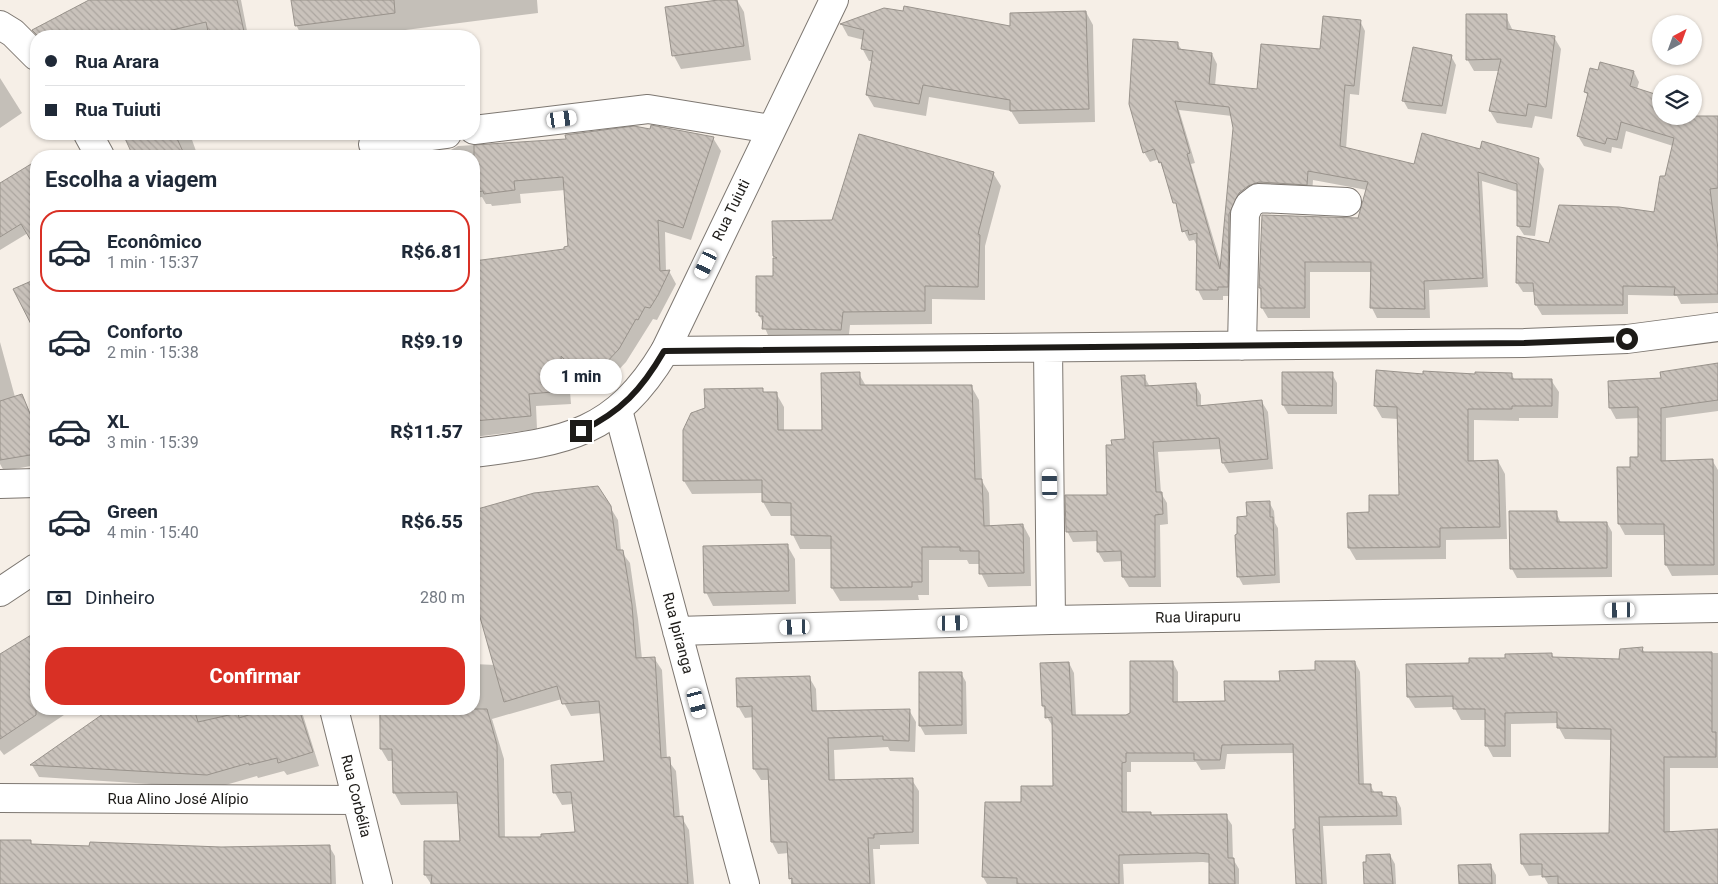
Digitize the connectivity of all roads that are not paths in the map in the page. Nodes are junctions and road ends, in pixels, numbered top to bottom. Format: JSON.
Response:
{"nodes":[{"id":1,"x":834,"y":0,"type":"edge"},
{"id":2,"x":0,"y":25,"type":"edge"},
{"id":3,"x":30,"y":50,"type":"edge"},
{"id":4,"x":480,"y":129,"type":"edge"},
{"id":5,"x":771,"y":129,"type":"junction"},
{"id":6,"x":402,"y":140,"type":"edge"},
{"id":7,"x":372,"y":144,"type":"dead end"},
{"id":8,"x":1347,"y":202,"type":"dead end"},
{"id":9,"x":1718,"y":327,"type":"edge"},
{"id":10,"x":1242,"y":346,"type":"junction"},
{"id":11,"x":1048,"y":348,"type":"junction"},
{"id":12,"x":664,"y":351,"type":"junction"},
{"id":13,"x":618,"y":410,"type":"junction"},
{"id":14,"x":480,"y":452,"type":"edge"},
{"id":15,"x":30,"y":483,"type":"edge"},
{"id":16,"x":0,"y":484,"type":"edge"},
{"id":17,"x":30,"y":572,"type":"edge"},
{"id":18,"x":0,"y":592,"type":"edge"},
{"id":19,"x":1718,"y":608,"type":"edge"},
{"id":20,"x":1051,"y":620,"type":"junction"},
{"id":21,"x":677,"y":631,"type":"junction"},
{"id":22,"x":336,"y":715,"type":"edge"},
{"id":23,"x":0,"y":798,"type":"edge"},
{"id":24,"x":357,"y":800,"type":"junction"},
{"id":25,"x":378,"y":884,"type":"edge"},
{"id":26,"x":745,"y":884,"type":"edge"}],
"edges":[{"from":1,"to":5,"type":"street","name":"Rua Tuiuti"},
{"from":2,"to":3,"type":"street"},
{"from":4,"to":5,"type":"street"},
{"from":5,"to":12,"type":"street","name":"Rua Tuiuti"},
{"from":6,"to":7,"type":"street"},
{"from":8,"to":10,"type":"street"},
{"from":9,"to":10,"type":"street"},
{"from":10,"to":11,"type":"street"},
{"from":11,"to":12,"type":"street"},
{"from":11,"to":20,"type":"street"},
{"from":12,"to":13,"type":"street","name":"Rua Tuiuti"},
{"from":13,"to":14,"type":"street","name":"Rua Tuiuti"},
{"from":13,"to":21,"type":"street","name":"Rua Ipiranga"},
{"from":15,"to":16,"type":"street"},
{"from":17,"to":18,"type":"street"},
{"from":19,"to":20,"type":"street","name":"Rua Uirapuru"},
{"from":20,"to":21,"type":"street","name":"Rua Uirapuru"},
{"from":21,"to":26,"type":"street","name":"Rua Ipiranga"},
{"from":22,"to":24,"type":"street","name":"Rua Corbélia"},
{"from":23,"to":24,"type":"street","name":"Rua Alino José Alípio"},
{"from":24,"to":25,"type":"street","name":"Rua Corbélia"}]}
